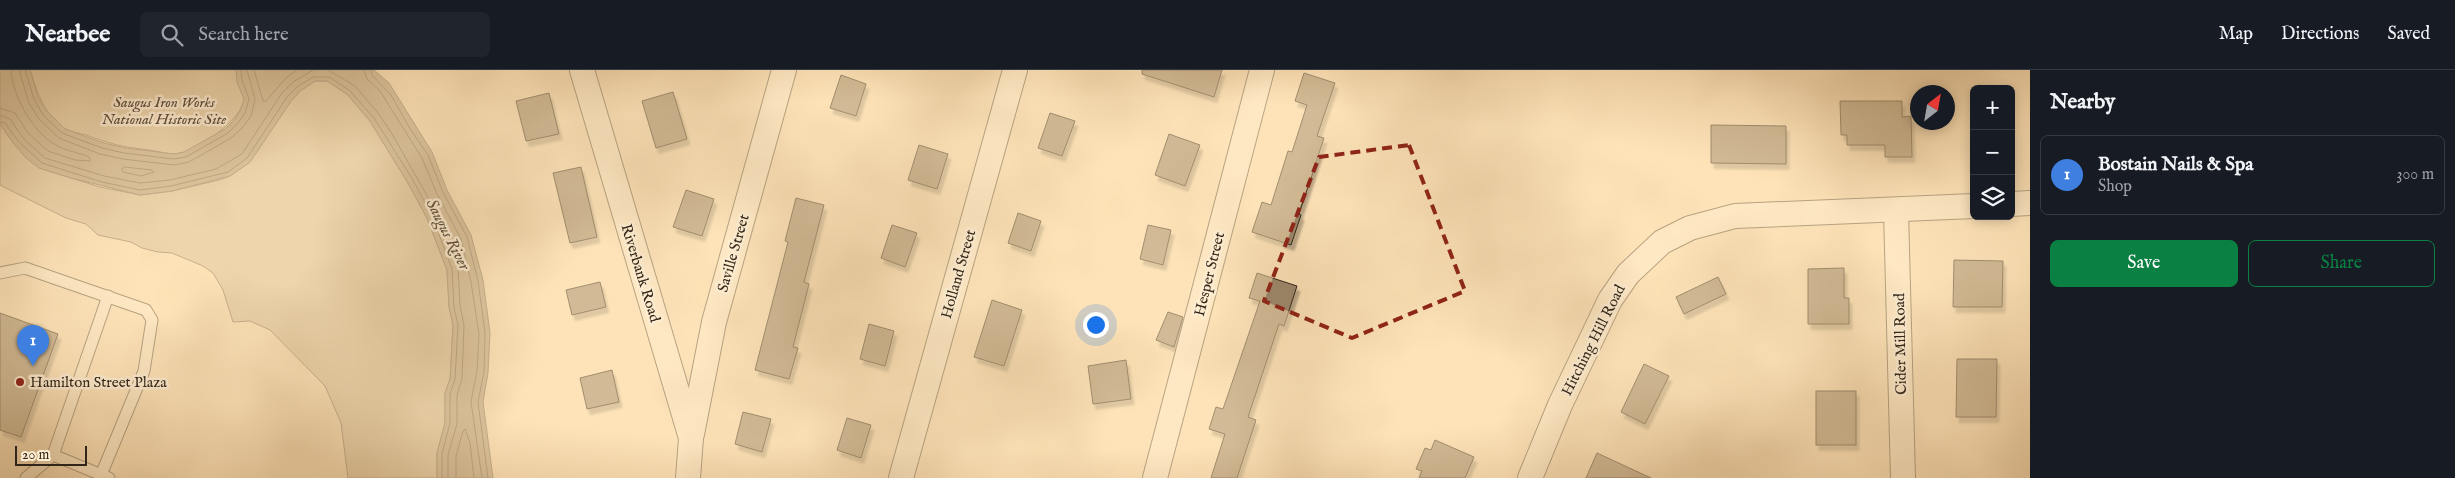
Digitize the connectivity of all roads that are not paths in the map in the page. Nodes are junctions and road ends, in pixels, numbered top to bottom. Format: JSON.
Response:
{"nodes":[{"id":1,"x":582,"y":70,"type":"edge"},
{"id":2,"x":784,"y":70,"type":"edge"},
{"id":3,"x":1015,"y":70,"type":"edge"},
{"id":4,"x":1262,"y":70,"type":"edge"},
{"id":5,"x":2030,"y":203,"type":"edge"},
{"id":6,"x":2015,"y":204,"type":"edge"},
{"id":7,"x":1970,"y":206,"type":"edge"},
{"id":8,"x":1896,"y":211,"type":"junction"},
{"id":9,"x":0,"y":273,"type":"edge"},
{"id":10,"x":108,"y":296,"type":"junction"},
{"id":11,"x":691,"y":438,"type":"junction"},
{"id":12,"x":53,"y":455,"type":"junction"},
{"id":13,"x":105,"y":476,"type":"edge"},
{"id":14,"x":26,"y":478,"type":"edge"},
{"id":15,"x":688,"y":478,"type":"edge"},
{"id":16,"x":901,"y":478,"type":"edge"},
{"id":17,"x":1155,"y":478,"type":"edge"},
{"id":18,"x":1530,"y":478,"type":"edge"},
{"id":19,"x":1903,"y":478,"type":"edge"}],
"edges":[{"from":1,"to":11,"type":"street","name":"Riverbank Road"},
{"from":2,"to":11,"type":"street","name":"Saville Street"},
{"from":3,"to":16,"type":"street","name":"Holland Street"},
{"from":4,"to":17,"type":"street","name":"Hesper Street"},
{"from":5,"to":6,"type":"street"},
{"from":7,"to":8,"type":"street","name":"Hitching Hill Road"},
{"from":8,"to":18,"type":"street","name":"Hitching Hill Road"},
{"from":8,"to":19,"type":"street","name":"Cider Mill Road"},
{"from":9,"to":10,"type":"lane"},
{"from":10,"to":12,"type":"lane"},
{"from":10,"to":13,"type":"lane"},
{"from":11,"to":15,"type":"street","name":"Riverbank Road"},
{"from":12,"to":13,"type":"lane"},
{"from":12,"to":14,"type":"lane"}]}
